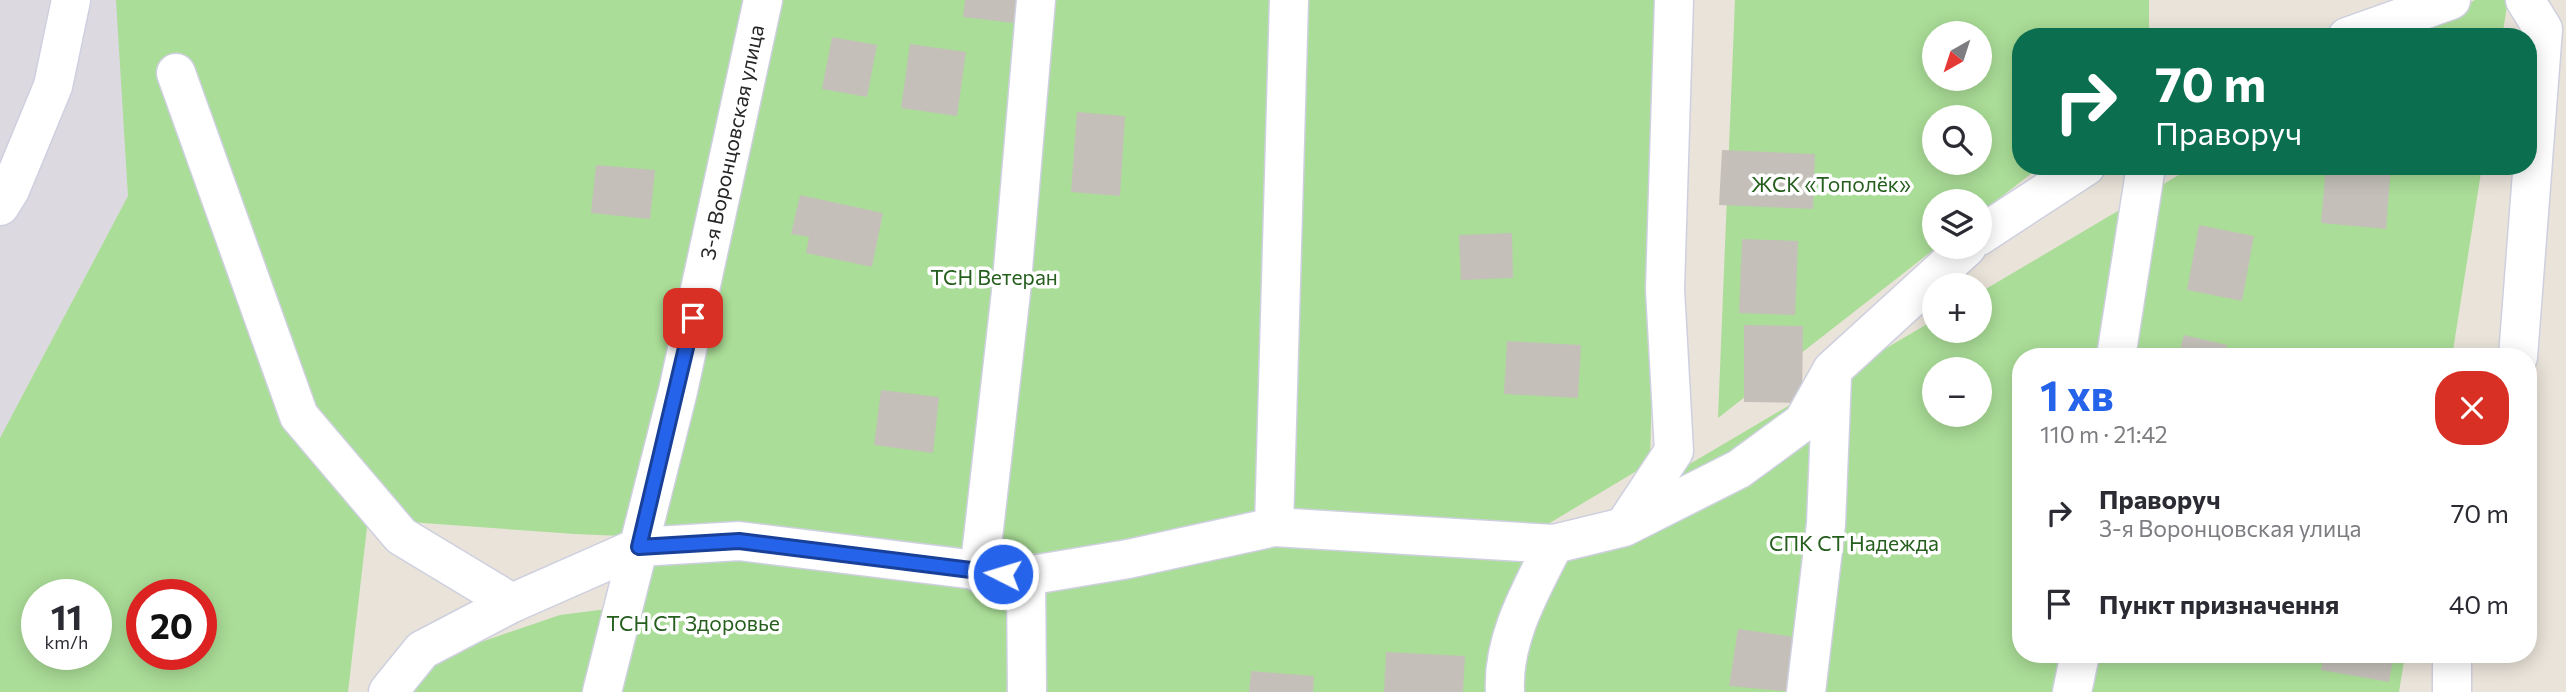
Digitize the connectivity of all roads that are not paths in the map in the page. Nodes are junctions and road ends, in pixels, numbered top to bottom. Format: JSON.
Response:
{"nodes":[{"id":1,"x":71,"y":0,"type":"edge"},
{"id":2,"x":763,"y":0,"type":"edge"},
{"id":3,"x":1036,"y":0,"type":"edge"},
{"id":4,"x":1289,"y":0,"type":"edge"},
{"id":5,"x":1674,"y":0,"type":"edge"},
{"id":6,"x":2451,"y":0,"type":"edge"},
{"id":7,"x":2525,"y":0,"type":"edge"},
{"id":8,"x":2372,"y":28,"type":"edge"},
{"id":9,"x":176,"y":73,"type":"dead end"},
{"id":10,"x":2537,"y":108,"type":"edge"},
{"id":11,"x":2072,"y":175,"type":"edge"},
{"id":12,"x":2145,"y":175,"type":"edge"},
{"id":13,"x":2532,"y":175,"type":"edge"},
{"id":14,"x":0,"y":206,"type":"edge"},
{"id":15,"x":1992,"y":227,"type":"edge"},
{"id":16,"x":1954,"y":259,"type":"edge"},
{"id":17,"x":2117,"y":348,"type":"edge"},
{"id":18,"x":2519,"y":348,"type":"edge"},
{"id":19,"x":1832,"y":370,"type":"junction"},
{"id":20,"x":1274,"y":527,"type":"junction"},
{"id":21,"x":1624,"y":527,"type":"junction"},
{"id":22,"x":1554,"y":544,"type":"junction"},
{"id":23,"x":639,"y":547,"type":"junction"},
{"id":24,"x":979,"y":573,"type":"junction"},
{"id":25,"x":1026,"y":576,"type":"junction"},
{"id":26,"x":512,"y":603,"type":"junction"},
{"id":27,"x":2078,"y":663,"type":"edge"},
{"id":28,"x":2452,"y":663,"type":"edge"},
{"id":29,"x":388,"y":692,"type":"edge"},
{"id":30,"x":602,"y":692,"type":"edge"},
{"id":31,"x":1027,"y":692,"type":"edge"},
{"id":32,"x":1505,"y":692,"type":"edge"},
{"id":33,"x":1806,"y":692,"type":"edge"},
{"id":34,"x":2072,"y":692,"type":"edge"},
{"id":35,"x":2452,"y":692,"type":"edge"}],
"edges":[{"from":1,"to":14,"type":"lane"},
{"from":2,"to":23,"type":"lane","name":"3-я Воронцовская улица"},
{"from":3,"to":24,"type":"lane"},
{"from":4,"to":20,"type":"lane"},
{"from":5,"to":21,"type":"lane"},
{"from":6,"to":8,"type":"lane"},
{"from":7,"to":10,"type":"lane"},
{"from":9,"to":26,"type":"lane"},
{"from":11,"to":15,"type":"lane"},
{"from":12,"to":17,"type":"lane"},
{"from":13,"to":18,"type":"lane"},
{"from":16,"to":19,"type":"lane"},
{"from":19,"to":21,"type":"lane"},
{"from":19,"to":33,"type":"lane"},
{"from":20,"to":22,"type":"lane"},
{"from":20,"to":25,"type":"lane"},
{"from":21,"to":22,"type":"lane"},
{"from":22,"to":32,"type":"lane"},
{"from":23,"to":24,"type":"lane"},
{"from":23,"to":26,"type":"lane"},
{"from":23,"to":30,"type":"lane","name":"3-я Воронцовская улица"},
{"from":24,"to":25,"type":"lane"},
{"from":25,"to":31,"type":"lane"},
{"from":26,"to":29,"type":"lane"},
{"from":27,"to":34,"type":"lane"},
{"from":28,"to":35,"type":"lane"}]}
